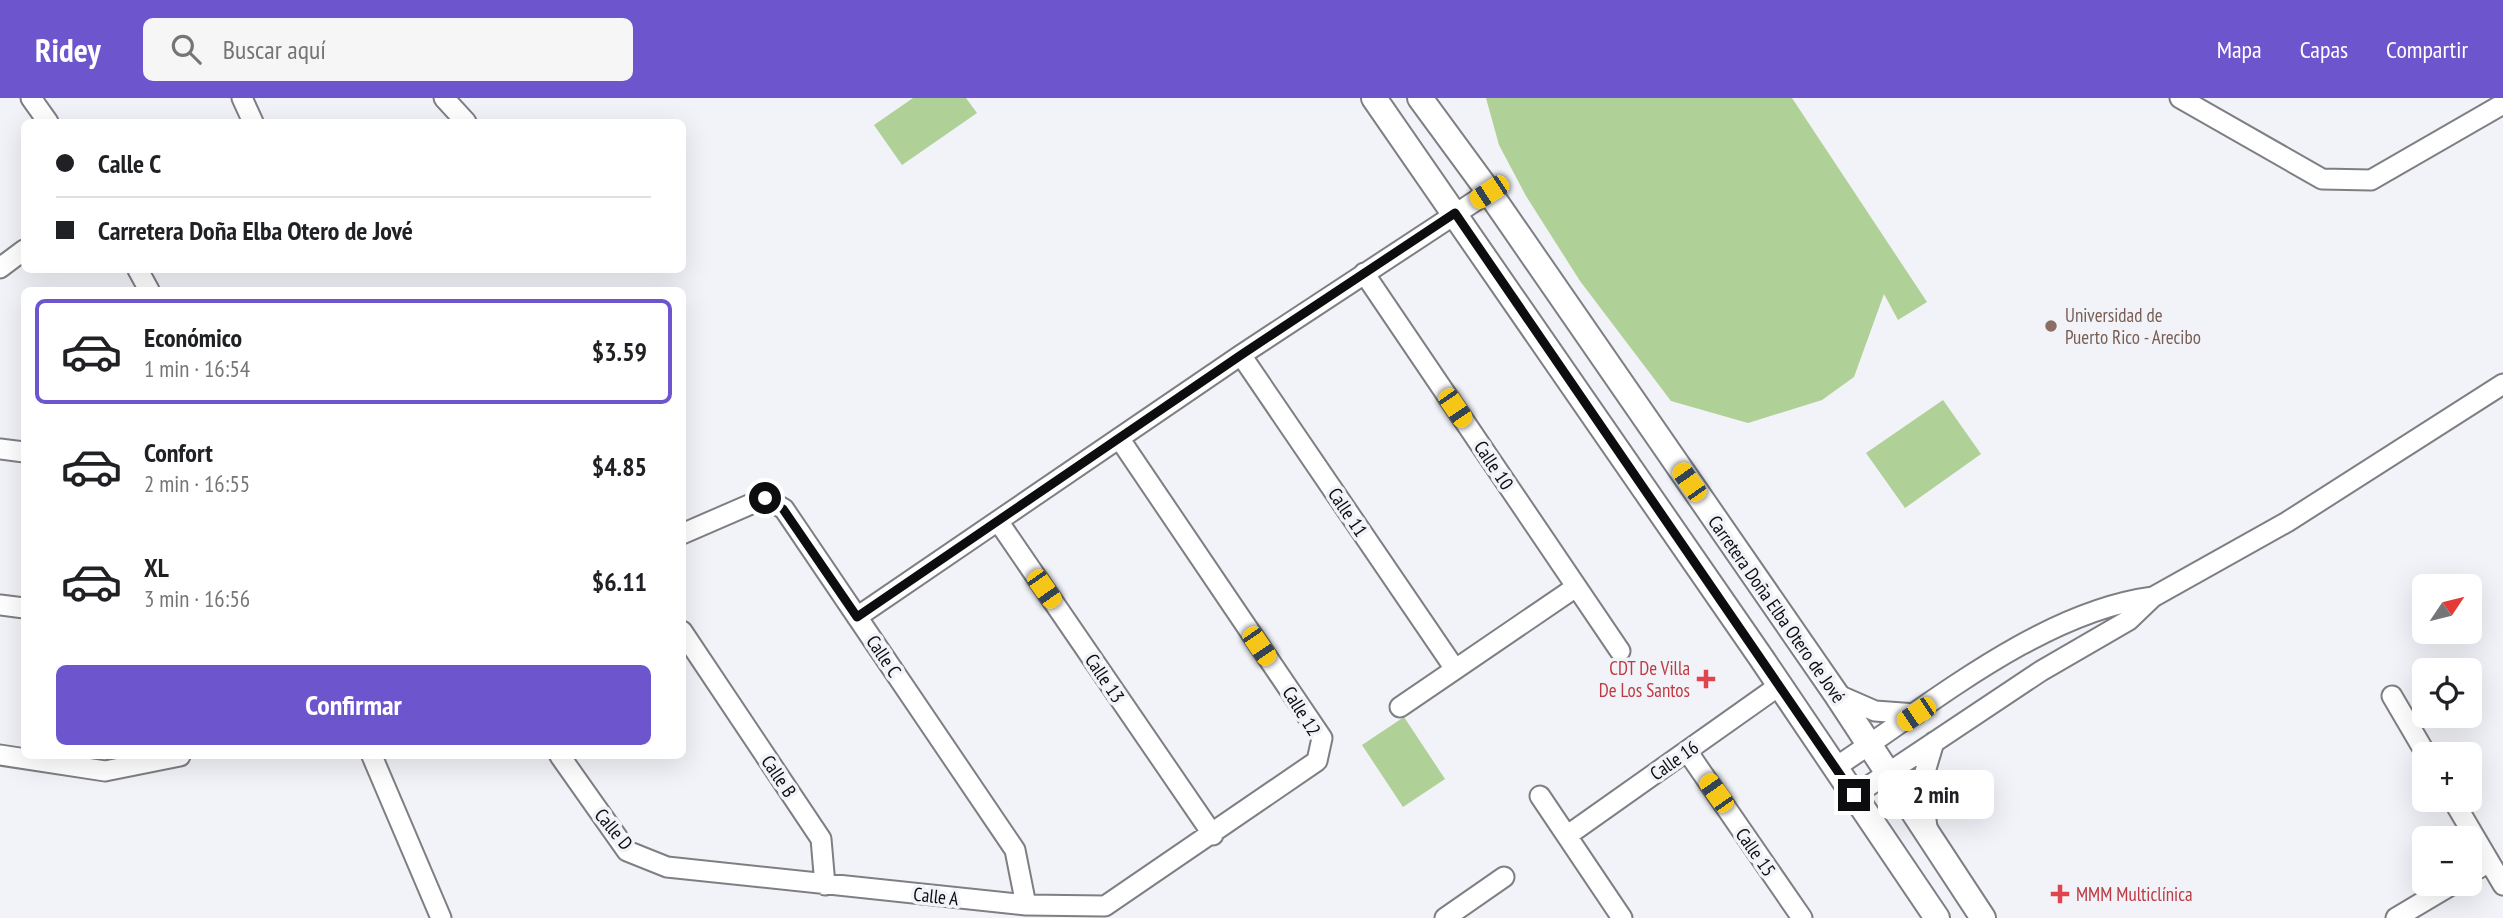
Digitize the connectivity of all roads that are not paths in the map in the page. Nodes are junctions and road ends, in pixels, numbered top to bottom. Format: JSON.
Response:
{"nodes":[{"id":1,"x":31,"y":98,"type":"edge"},
{"id":2,"x":242,"y":98,"type":"edge"},
{"id":3,"x":444,"y":98,"type":"edge"},
{"id":4,"x":1374,"y":98,"type":"edge"},
{"id":5,"x":1420,"y":98,"type":"edge"},
{"id":6,"x":2180,"y":98,"type":"edge"},
{"id":7,"x":2503,"y":104,"type":"edge"},
{"id":8,"x":46,"y":119,"type":"edge"},
{"id":9,"x":252,"y":119,"type":"edge"},
{"id":10,"x":463,"y":119,"type":"edge"},
{"id":11,"x":1489,"y":192,"type":"junction"},
{"id":12,"x":1455,"y":213,"type":"junction"},
{"id":13,"x":21,"y":252,"type":"edge"},
{"id":14,"x":0,"y":268,"type":"edge"},
{"id":15,"x":1364,"y":273,"type":"junction"},
{"id":16,"x":1241,"y":355,"type":"junction"},
{"id":17,"x":2503,"y":384,"type":"edge"},
{"id":18,"x":1119,"y":439,"type":"junction"},
{"id":19,"x":0,"y":449,"type":"edge"},
{"id":20,"x":21,"y":452,"type":"edge"},
{"id":21,"x":998,"y":521,"type":"junction"},
{"id":22,"x":686,"y":532,"type":"edge"},
{"id":23,"x":1576,"y":587,"type":"junction"},
{"id":24,"x":2153,"y":597,"type":"junction"},
{"id":25,"x":0,"y":605,"type":"edge"},
{"id":26,"x":21,"y":608,"type":"edge"},
{"id":27,"x":857,"y":617,"type":"junction"},
{"id":28,"x":686,"y":637,"type":"edge"},
{"id":29,"x":1620,"y":651,"type":"dead end"},
{"id":30,"x":1455,"y":669,"type":"junction"},
{"id":31,"x":1780,"y":685,"type":"junction"},
{"id":32,"x":1836,"y":694,"type":"junction"},
{"id":33,"x":2392,"y":696,"type":"dead end"},
{"id":34,"x":1401,"y":707,"type":"dead end"},
{"id":35,"x":1916,"y":714,"type":"junction"},
{"id":36,"x":1934,"y":742,"type":"junction"},
{"id":37,"x":2419,"y":742,"type":"edge"},
{"id":38,"x":1870,"y":745,"type":"junction"},
{"id":39,"x":1687,"y":751,"type":"junction"},
{"id":40,"x":0,"y":755,"type":"edge"},
{"id":41,"x":21,"y":758,"type":"edge"},
{"id":42,"x":26,"y":759,"type":"edge"},
{"id":43,"x":165,"y":759,"type":"edge"},
{"id":44,"x":373,"y":759,"type":"edge"},
{"id":45,"x":562,"y":759,"type":"edge"},
{"id":46,"x":1836,"y":767,"type":"junction"},
{"id":47,"x":1888,"y":772,"type":"junction"},
{"id":48,"x":1854,"y":795,"type":"junction"},
{"id":49,"x":1541,"y":796,"type":"dead end"},
{"id":50,"x":2460,"y":812,"type":"edge"},
{"id":51,"x":1928,"y":832,"type":"junction"},
{"id":52,"x":1213,"y":835,"type":"junction"},
{"id":53,"x":1568,"y":835,"type":"junction"},
{"id":54,"x":2489,"y":862,"type":"junction"},
{"id":55,"x":2482,"y":866,"type":"edge"},
{"id":56,"x":1162,"y":868,"type":"joint"},
{"id":57,"x":1504,"y":877,"type":"dead end"},
{"id":58,"x":825,"y":885,"type":"junction"},
{"id":59,"x":2503,"y":885,"type":"edge"},
{"id":60,"x":2433,"y":896,"type":"edge"},
{"id":61,"x":1026,"y":905,"type":"junction"},
{"id":62,"x":441,"y":918,"type":"edge"},
{"id":63,"x":1445,"y":918,"type":"edge"},
{"id":64,"x":1622,"y":918,"type":"edge"},
{"id":65,"x":1802,"y":918,"type":"edge"},
{"id":66,"x":1937,"y":918,"type":"edge"},
{"id":67,"x":1983,"y":918,"type":"edge"},
{"id":68,"x":2396,"y":918,"type":"edge"}],
"edges":[{"from":1,"to":8,"type":"street"},
{"from":2,"to":9,"type":"street"},
{"from":3,"to":10,"type":"street"},
{"from":4,"to":12,"type":"street","name":"Carretera Doña Elba Otero de Jové"},
{"from":5,"to":11,"type":"street","name":"Carretera Doña Elba Otero de Jové"},
{"from":6,"to":7,"type":"street"},
{"from":11,"to":12,"type":"street"},
{"from":11,"to":32,"type":"street","name":"Carretera Doña Elba Otero de Jové"},
{"from":12,"to":15,"type":"street"},
{"from":12,"to":31,"type":"street","name":"Carretera Doña Elba Otero de Jové"},
{"from":13,"to":14,"type":"street"},
{"from":15,"to":16,"type":"street"},
{"from":15,"to":23,"type":"street","name":"Calle 10"},
{"from":16,"to":18,"type":"street"},
{"from":16,"to":30,"type":"street","name":"Calle 11"},
{"from":17,"to":24,"type":"street"},
{"from":18,"to":21,"type":"street"},
{"from":18,"to":52,"type":"street","name":"Calle 12"},
{"from":19,"to":20,"type":"street"},
{"from":21,"to":27,"type":"street"},
{"from":21,"to":52,"type":"street","name":"Calle 13"},
{"from":22,"to":27,"type":"street","name":"Calle C"},
{"from":23,"to":29,"type":"street","name":"Calle 10"},
{"from":23,"to":30,"type":"street"},
{"from":24,"to":35,"type":"street"},
{"from":24,"to":36,"type":"street"},
{"from":25,"to":26,"type":"street"},
{"from":27,"to":61,"type":"street","name":"Calle C"},
{"from":28,"to":58,"type":"street","name":"Calle B"},
{"from":30,"to":34,"type":"street"},
{"from":31,"to":39,"type":"street","name":"Calle 16"},
{"from":31,"to":46,"type":"street","name":"Carretera Doña Elba Otero de Jové"},
{"from":32,"to":35,"type":"street"},
{"from":32,"to":38,"type":"street","name":"Carretera Doña Elba Otero de Jové"},
{"from":33,"to":37,"type":"street"},
{"from":35,"to":38,"type":"street"},
{"from":36,"to":47,"type":"street"},
{"from":36,"to":51,"type":"street"},
{"from":38,"to":46,"type":"street"},
{"from":38,"to":47,"type":"street","name":"Carretera Doña Elba Otero de Jové"},
{"from":39,"to":53,"type":"street","name":"Calle 16"},
{"from":39,"to":65,"type":"street","name":"Calle 15"},
{"from":40,"to":41,"type":"street"},
{"from":42,"to":43,"type":"street"},
{"from":44,"to":62,"type":"street"},
{"from":45,"to":58,"type":"street","name":"Calle D"},
{"from":46,"to":48,"type":"street","name":"Carretera Doña Elba Otero de Jové"},
{"from":47,"to":48,"type":"street"},
{"from":47,"to":51,"type":"street","name":"Carretera Doña Elba Otero de Jové"},
{"from":48,"to":66,"type":"street","name":"Carretera Doña Elba Otero de Jové"},
{"from":49,"to":53,"type":"street"},
{"from":50,"to":54,"type":"street"},
{"from":51,"to":67,"type":"street","name":"Carretera Doña Elba Otero de Jové"},
{"from":52,"to":56,"type":"street","name":"Calle 12"},
{"from":53,"to":64,"type":"street"},
{"from":54,"to":55,"type":"street"},
{"from":54,"to":59,"type":"street"},
{"from":56,"to":61,"type":"street","name":"Calle A"},
{"from":57,"to":63,"type":"street"},
{"from":58,"to":61,"type":"street","name":"Calle A"},
{"from":60,"to":68,"type":"street"}]}
